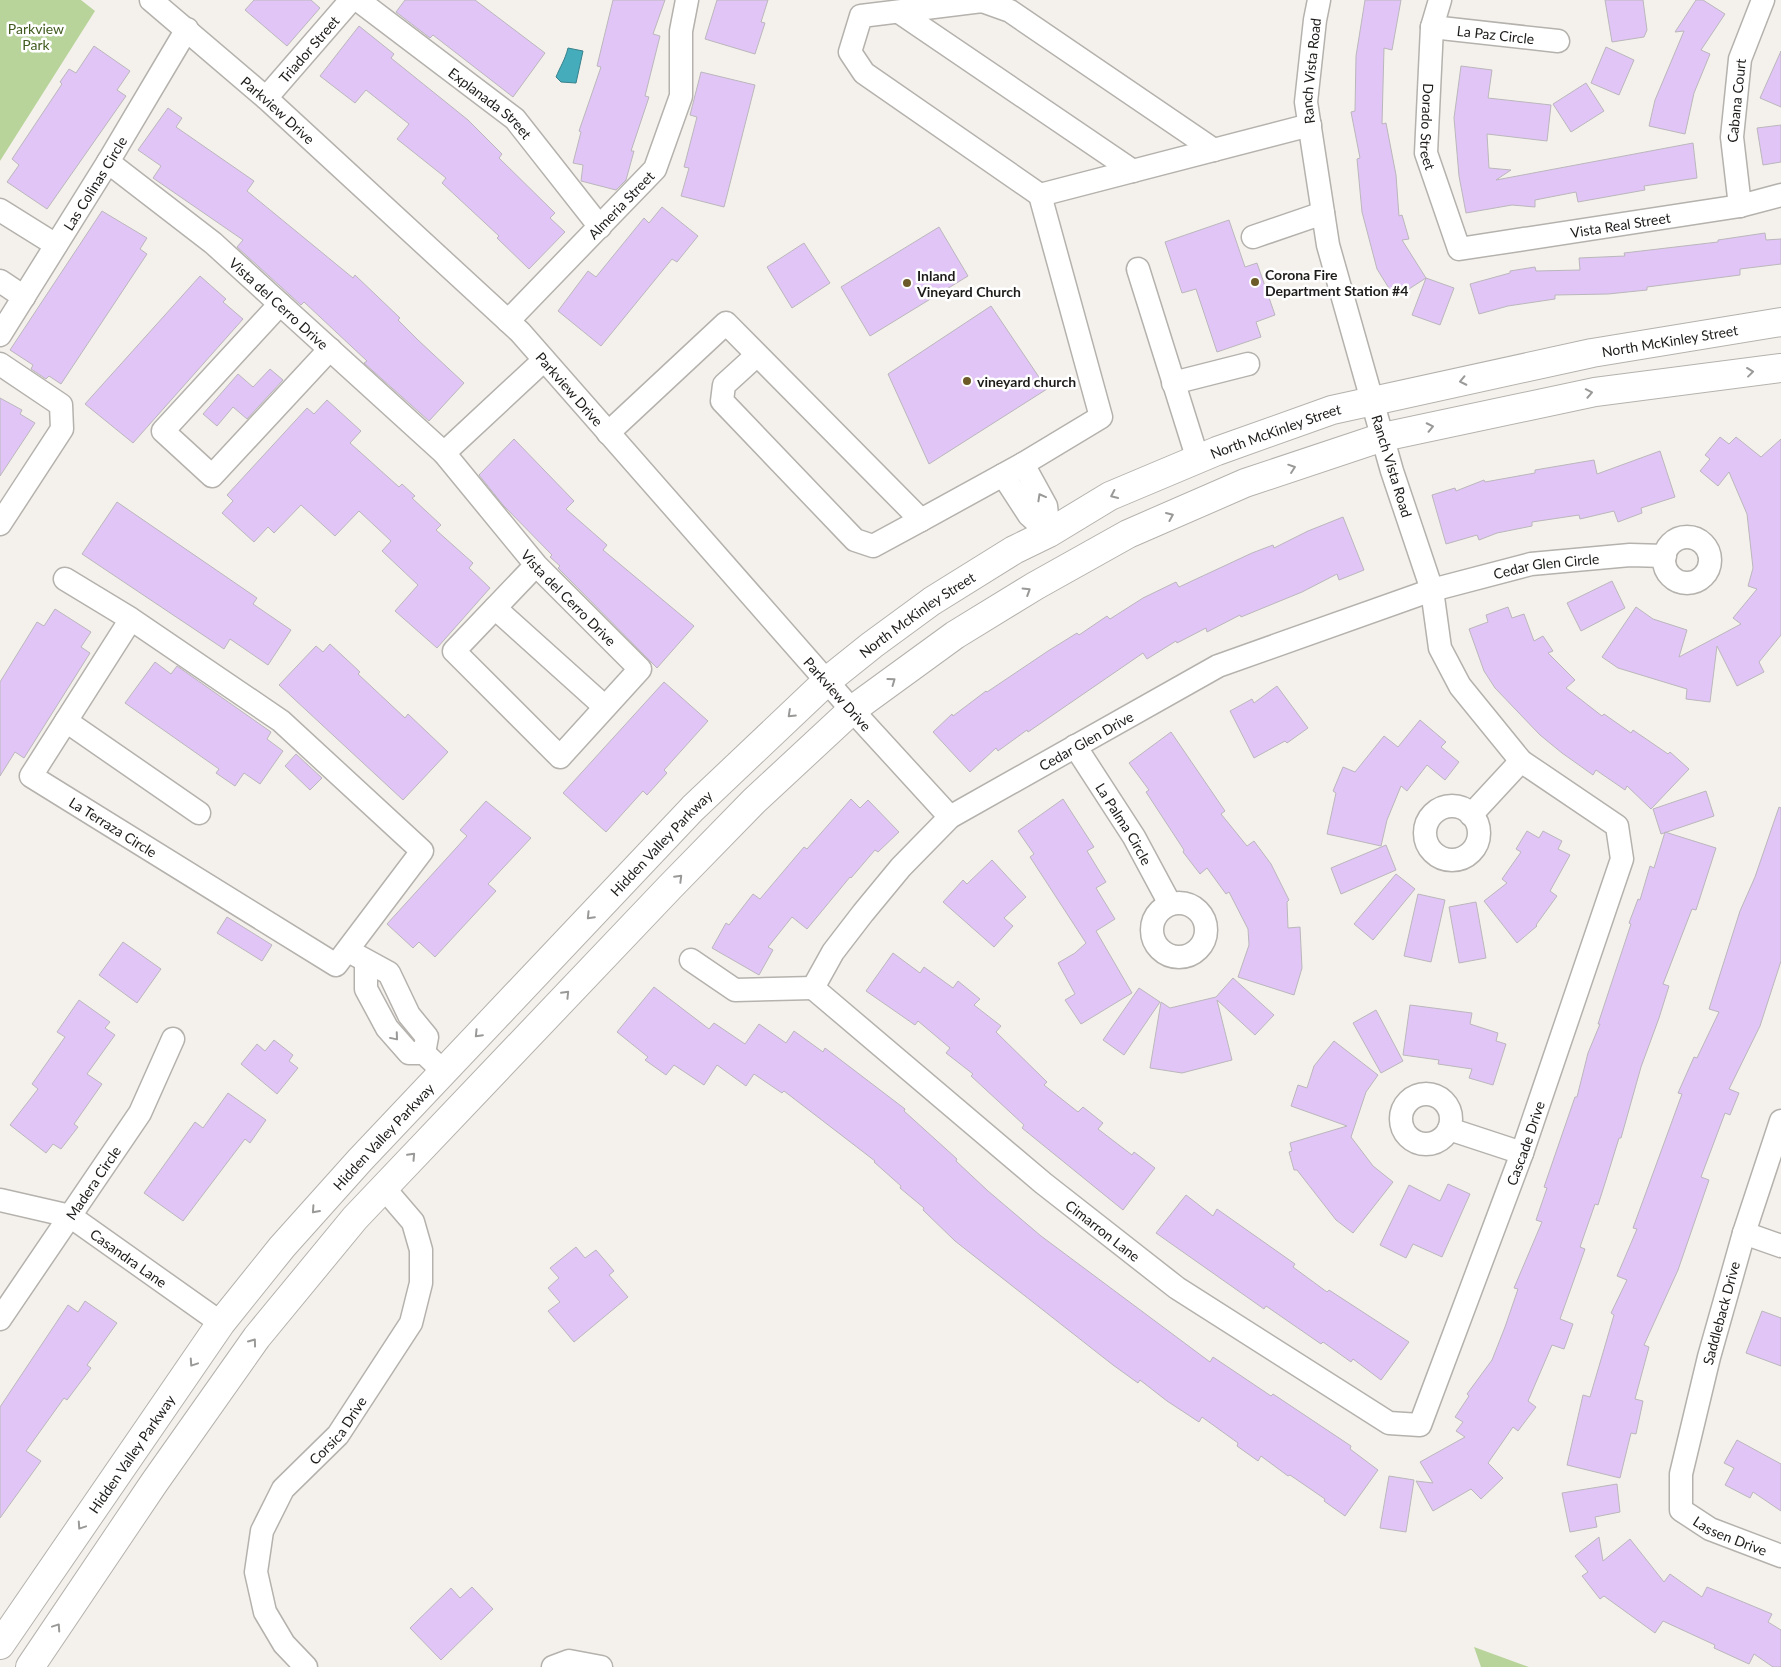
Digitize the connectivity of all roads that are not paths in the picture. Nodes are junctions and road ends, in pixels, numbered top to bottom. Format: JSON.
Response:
{"nodes":[{"id":1,"x":152,"y":0,"type":"edge"},
{"id":2,"x":351,"y":0,"type":"edge"},
{"id":3,"x":358,"y":0,"type":"edge"},
{"id":4,"x":687,"y":0,"type":"edge"},
{"id":5,"x":1319,"y":0,"type":"edge"},
{"id":6,"x":1440,"y":0,"type":"edge"},
{"id":7,"x":1764,"y":0,"type":"edge"},
{"id":8,"x":899,"y":12,"type":"junction"},
{"id":9,"x":1432,"y":27,"type":"junction"},
{"id":10,"x":187,"y":29,"type":"junction"},
{"id":11,"x":1558,"y":41,"type":"dead end"},
{"id":12,"x":266,"y":98,"type":"junction"},
{"id":13,"x":1310,"y":125,"type":"junction"},
{"id":14,"x":1214,"y":150,"type":"junction"},
{"id":15,"x":108,"y":162,"type":"junction"},
{"id":16,"x":1133,"y":171,"type":"junction"},
{"id":17,"x":1040,"y":195,"type":"junction"},
{"id":18,"x":1781,"y":195,"type":"edge"},
{"id":19,"x":1740,"y":206,"type":"junction"},
{"id":20,"x":0,"y":210,"type":"edge"},
{"id":21,"x":1323,"y":213,"type":"junction"},
{"id":22,"x":600,"y":227,"type":"junction"},
{"id":23,"x":1253,"y":237,"type":"dead end"},
{"id":24,"x":56,"y":246,"type":"junction"},
{"id":25,"x":1459,"y":249,"type":"joint"},
{"id":26,"x":1138,"y":269,"type":"dead end"},
{"id":27,"x":0,"y":282,"type":"edge"},
{"id":28,"x":24,"y":297,"type":"junction"},
{"id":29,"x":280,"y":304,"type":"junction"},
{"id":30,"x":508,"y":321,"type":"junction"},
{"id":31,"x":1781,"y":322,"type":"edge"},
{"id":32,"x":0,"y":335,"type":"edge"},
{"id":33,"x":330,"y":349,"type":"junction"},
{"id":34,"x":757,"y":355,"type":"junction"},
{"id":35,"x":544,"y":360,"type":"junction"},
{"id":36,"x":0,"y":364,"type":"edge"},
{"id":37,"x":1248,"y":364,"type":"dead end"},
{"id":38,"x":1781,"y":368,"type":"edge"},
{"id":39,"x":1173,"y":383,"type":"junction"},
{"id":40,"x":1373,"y":400,"type":"junction"},
{"id":41,"x":608,"y":433,"type":"junction"},
{"id":42,"x":1383,"y":437,"type":"junction"},
{"id":43,"x":444,"y":453,"type":"junction"},
{"id":44,"x":1198,"y":460,"type":"junction"},
{"id":45,"x":1023,"y":464,"type":"junction"},
{"id":46,"x":1003,"y":475,"type":"junction"},
{"id":47,"x":921,"y":520,"type":"junction"},
{"id":48,"x":0,"y":524,"type":"edge"},
{"id":49,"x":1049,"y":533,"type":"junction"},
{"id":50,"x":1665,"y":556,"type":"dead end"},
{"id":51,"x":536,"y":565,"type":"junction"},
{"id":52,"x":65,"y":578,"type":"dead end"},
{"id":53,"x":1432,"y":590,"type":"junction"},
{"id":54,"x":495,"y":608,"type":"junction"},
{"id":55,"x":131,"y":619,"type":"junction"},
{"id":56,"x":827,"y":681,"type":"junction"},
{"id":57,"x":605,"y":708,"type":"junction"},
{"id":58,"x":852,"y":710,"type":"junction"},
{"id":59,"x":66,"y":721,"type":"junction"},
{"id":60,"x":1075,"y":746,"type":"junction"},
{"id":61,"x":1521,"y":761,"type":"junction"},
{"id":62,"x":198,"y":813,"type":"dead end"},
{"id":63,"x":1471,"y":815,"type":"dead end"},
{"id":64,"x":950,"y":817,"type":"junction"},
{"id":65,"x":1622,"y":859,"type":"joint"},
{"id":66,"x":1170,"y":904,"type":"dead end"},
{"id":67,"x":357,"y":956,"type":"junction"},
{"id":68,"x":691,"y":960,"type":"dead end"},
{"id":69,"x":813,"y":988,"type":"junction"},
{"id":70,"x":396,"y":990,"type":"junction"},
{"id":71,"x":374,"y":1005,"type":"junction"},
{"id":72,"x":532,"y":1029,"type":"junction"},
{"id":73,"x":173,"y":1039,"type":"dead end"},
{"id":74,"x":434,"y":1062,"type":"junction"},
{"id":75,"x":1781,"y":1121,"type":"edge"},
{"id":76,"x":1449,"y":1128,"type":"dead end"},
{"id":77,"x":1522,"y":1153,"type":"junction"},
{"id":78,"x":383,"y":1187,"type":"junction"},
{"id":79,"x":0,"y":1200,"type":"edge"},
{"id":80,"x":70,"y":1216,"type":"junction"},
{"id":81,"x":356,"y":1218,"type":"junction"},
{"id":82,"x":1744,"y":1233,"type":"junction"},
{"id":83,"x":1781,"y":1246,"type":"edge"},
{"id":84,"x":0,"y":1319,"type":"edge"},
{"id":85,"x":220,"y":1323,"type":"junction"},
{"id":86,"x":1420,"y":1425,"type":"joint"},
{"id":87,"x":154,"y":1482,"type":"junction"},
{"id":88,"x":1681,"y":1510,"type":"joint"},
{"id":89,"x":1781,"y":1556,"type":"edge"},
{"id":90,"x":0,"y":1645,"type":"edge"},
{"id":91,"x":30,"y":1667,"type":"edge"},
{"id":92,"x":306,"y":1667,"type":"edge"},
{"id":93,"x":553,"y":1667,"type":"edge"},
{"id":94,"x":601,"y":1667,"type":"edge"}],
"edges":[{"from":1,"to":10,"type":"street","name":"Parkview Drive"},
{"from":2,"to":12,"type":"street","name":"Triador Street"},
{"from":3,"to":22,"type":"street","name":"Explanada Street"},
{"from":4,"to":22,"type":"street","name":"Almeria Street"},
{"from":5,"to":13,"type":"street","name":"Ranch Vista Road"},
{"from":6,"to":9,"type":"street","name":"Dorado Street"},
{"from":7,"to":19,"type":"street","name":"Cabana Court"},
{"from":8,"to":14,"type":"street"},
{"from":8,"to":16,"type":"street"},
{"from":8,"to":17,"type":"street"},
{"from":9,"to":11,"type":"street","name":"La Paz Circle"},
{"from":9,"to":25,"type":"street","name":"Dorado Street"},
{"from":10,"to":12,"type":"street","name":"Parkview Drive"},
{"from":10,"to":15,"type":"street","name":"Las Colinas Circle"},
{"from":12,"to":30,"type":"street","name":"Parkview Drive"},
{"from":13,"to":14,"type":"street"},
{"from":13,"to":21,"type":"street","name":"Ranch Vista Road"},
{"from":14,"to":16,"type":"street"},
{"from":15,"to":24,"type":"street","name":"Las Colinas Circle"},
{"from":15,"to":29,"type":"street","name":"Vista del Cerro Drive"},
{"from":16,"to":17,"type":"street"},
{"from":17,"to":45,"type":"street"},
{"from":18,"to":19,"type":"street","name":"Vista Real Street"},
{"from":19,"to":25,"type":"street","name":"Vista Real Street"},
{"from":20,"to":24,"type":"street"},
{"from":21,"to":23,"type":"street"},
{"from":21,"to":40,"type":"street","name":"Ranch Vista Road"},
{"from":22,"to":30,"type":"street","name":"Almeria Street"},
{"from":24,"to":28,"type":"street","name":"Las Colinas Circle"},
{"from":26,"to":39,"type":"street"},
{"from":27,"to":28,"type":"street"},
{"from":28,"to":32,"type":"street","name":"Las Colinas Circle"},
{"from":29,"to":33,"type":"street","name":"Vista del Cerro Drive"},
{"from":29,"to":33,"type":"street"},
{"from":30,"to":35,"type":"street","name":"Parkview Drive"},
{"from":31,"to":40,"type":"main road","name":"North McKinley Street","one_way":true},
{"from":33,"to":43,"type":"street","name":"Vista del Cerro Drive"},
{"from":34,"to":41,"type":"street"},
{"from":34,"to":47,"type":"street"},
{"from":34,"to":47,"type":"street"},
{"from":35,"to":41,"type":"street","name":"Parkview Drive"},
{"from":35,"to":43,"type":"street"},
{"from":36,"to":48,"type":"street"},
{"from":37,"to":39,"type":"street"},
{"from":42,"to":38,"type":"main road","one_way":true},
{"from":39,"to":44,"type":"street"},
{"from":40,"to":42,"type":"street","name":"Ranch Vista Road"},
{"from":40,"to":44,"type":"main road","name":"North McKinley Street"},
{"from":41,"to":56,"type":"street","name":"Parkview Drive"},
{"from":42,"to":53,"type":"street","name":"Ranch Vista Road"},
{"from":58,"to":42,"type":"main road","one_way":true},
{"from":43,"to":51,"type":"street","name":"Vista del Cerro Drive"},
{"from":44,"to":49,"type":"main road","name":"North McKinley Street","one_way":true},
{"from":45,"to":46,"type":"street"},
{"from":49,"to":45,"type":"street","one_way":true},
{"from":46,"to":47,"type":"street"},
{"from":46,"to":49,"type":"street"},
{"from":49,"to":56,"type":"main road","name":"North McKinley Street"},
{"from":50,"to":53,"type":"street","name":"Cedar Glen Circle"},
{"from":51,"to":54,"type":"street"},
{"from":51,"to":57,"type":"street","name":"Vista del Cerro Drive"},
{"from":52,"to":55,"type":"street","name":"La Terraza Circle"},
{"from":53,"to":60,"type":"street","name":"Cedar Glen Drive"},
{"from":53,"to":61,"type":"street","name":"Ranch Vista Road"},
{"from":54,"to":57,"type":"street"},
{"from":54,"to":57,"type":"street"},
{"from":55,"to":59,"type":"street","name":"La Terraza Circle"},
{"from":55,"to":67,"type":"street","name":"La Terraza Circle"},
{"from":56,"to":58,"type":"street","name":"Parkview Drive"},
{"from":56,"to":74,"type":"main road","name":"Hidden Valley Parkway","one_way":true},
{"from":58,"to":64,"type":"street","name":"Parkview Drive"},
{"from":72,"to":58,"type":"main road","one_way":true},
{"from":59,"to":62,"type":"street"},
{"from":59,"to":67,"type":"street","name":"La Terraza Circle"},
{"from":60,"to":64,"type":"street","name":"Cedar Glen Drive"},
{"from":60,"to":66,"type":"street","name":"La Palma Circle"},
{"from":61,"to":63,"type":"street"},
{"from":61,"to":65,"type":"street","name":"Ranch Vista Road"},
{"from":64,"to":69,"type":"street","name":"Cedar Glen Drive"},
{"from":65,"to":77,"type":"street","name":"Cascade Drive"},
{"from":67,"to":70,"type":"street"},
{"from":67,"to":71,"type":"street"},
{"from":68,"to":69,"type":"street"},
{"from":69,"to":86,"type":"street","name":"Cimarron Lane"},
{"from":70,"to":71,"type":"street"},
{"from":70,"to":74,"type":"street"},
{"from":71,"to":74,"type":"street","one_way":true},
{"from":72,"to":74,"type":"main road"},
{"from":78,"to":72,"type":"main road","one_way":true},
{"from":73,"to":80,"type":"street","name":"Madera Circle"},
{"from":74,"to":85,"type":"main road","name":"Hidden Valley Parkway","one_way":true},
{"from":75,"to":82,"type":"street","name":"Saddleback Drive"},
{"from":76,"to":77,"type":"street"},
{"from":77,"to":86,"type":"street","name":"Cascade Drive"},
{"from":78,"to":81,"type":"main road"},
{"from":78,"to":92,"type":"street","name":"Corsica Drive"},
{"from":79,"to":80,"type":"street","name":"Casandra Lane"},
{"from":80,"to":84,"type":"street","name":"Madera Circle"},
{"from":80,"to":85,"type":"street","name":"Casandra Lane"},
{"from":81,"to":85,"type":"main road"},
{"from":87,"to":81,"type":"main road","one_way":true},
{"from":82,"to":83,"type":"street"},
{"from":82,"to":88,"type":"street","name":"Saddleback Drive"},
{"from":85,"to":87,"type":"main road"},
{"from":85,"to":90,"type":"main road","name":"Hidden Valley Parkway","one_way":true},
{"from":91,"to":87,"type":"main road","one_way":true},
{"from":88,"to":89,"type":"street","name":"Lassen Drive"},
{"from":93,"to":94,"type":"street"}]}
